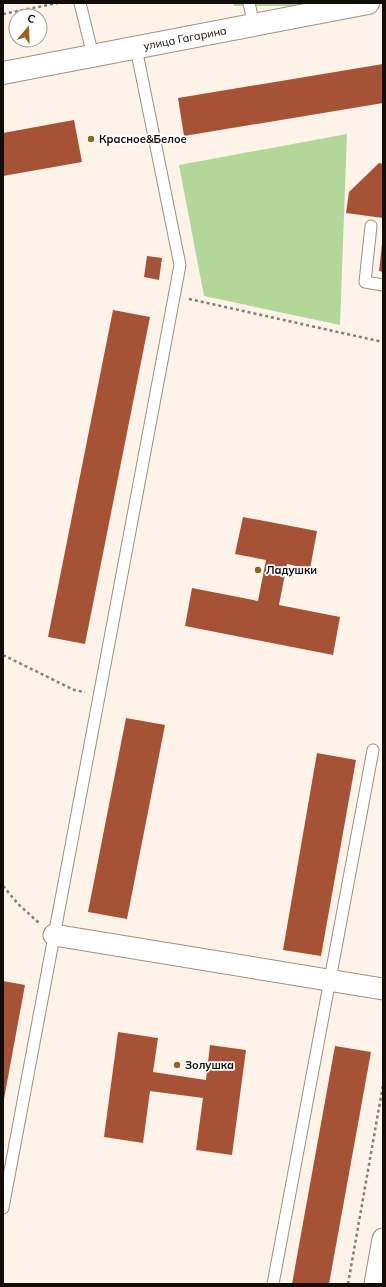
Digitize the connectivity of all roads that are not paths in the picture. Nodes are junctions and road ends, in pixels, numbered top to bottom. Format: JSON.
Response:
{"nodes":[{"id":1,"x":80,"y":3,"type":"edge"},
{"id":2,"x":249,"y":3,"type":"edge"},
{"id":3,"x":368,"y":3,"type":"edge"},
{"id":4,"x":254,"y":25,"type":"junction"},
{"id":5,"x":136,"y":48,"type":"junction"},
{"id":6,"x":93,"y":56,"type":"junction"},
{"id":7,"x":3,"y":73,"type":"edge"},
{"id":8,"x":371,"y":226,"type":"dead end"},
{"id":9,"x":383,"y":285,"type":"edge"},
{"id":10,"x":374,"y":750,"type":"dead end"},
{"id":11,"x":54,"y":935,"type":"junction"},
{"id":12,"x":330,"y":980,"type":"junction"},
{"id":13,"x":383,"y":989,"type":"edge"},
{"id":14,"x":3,"y":1208,"type":"edge"},
{"id":15,"x":383,"y":1239,"type":"edge"},
{"id":16,"x":273,"y":1284,"type":"edge"},
{"id":17,"x":375,"y":1284,"type":"edge"}],
"edges":[{"from":1,"to":6,"type":"lane"},
{"from":2,"to":4,"type":"lane"},
{"from":3,"to":4,"type":"street","name":"улица Гагарина"},
{"from":4,"to":5,"type":"street","name":"улица Гагарина"},
{"from":5,"to":6,"type":"street","name":"улица Гагарина"},
{"from":5,"to":11,"type":"lane"},
{"from":6,"to":7,"type":"street","name":"улица Гагарина"},
{"from":8,"to":9,"type":"lane"},
{"from":10,"to":12,"type":"lane"},
{"from":11,"to":12,"type":"street"},
{"from":11,"to":14,"type":"lane"},
{"from":12,"to":13,"type":"street"},
{"from":12,"to":16,"type":"lane"},
{"from":15,"to":17,"type":"street"}]}
